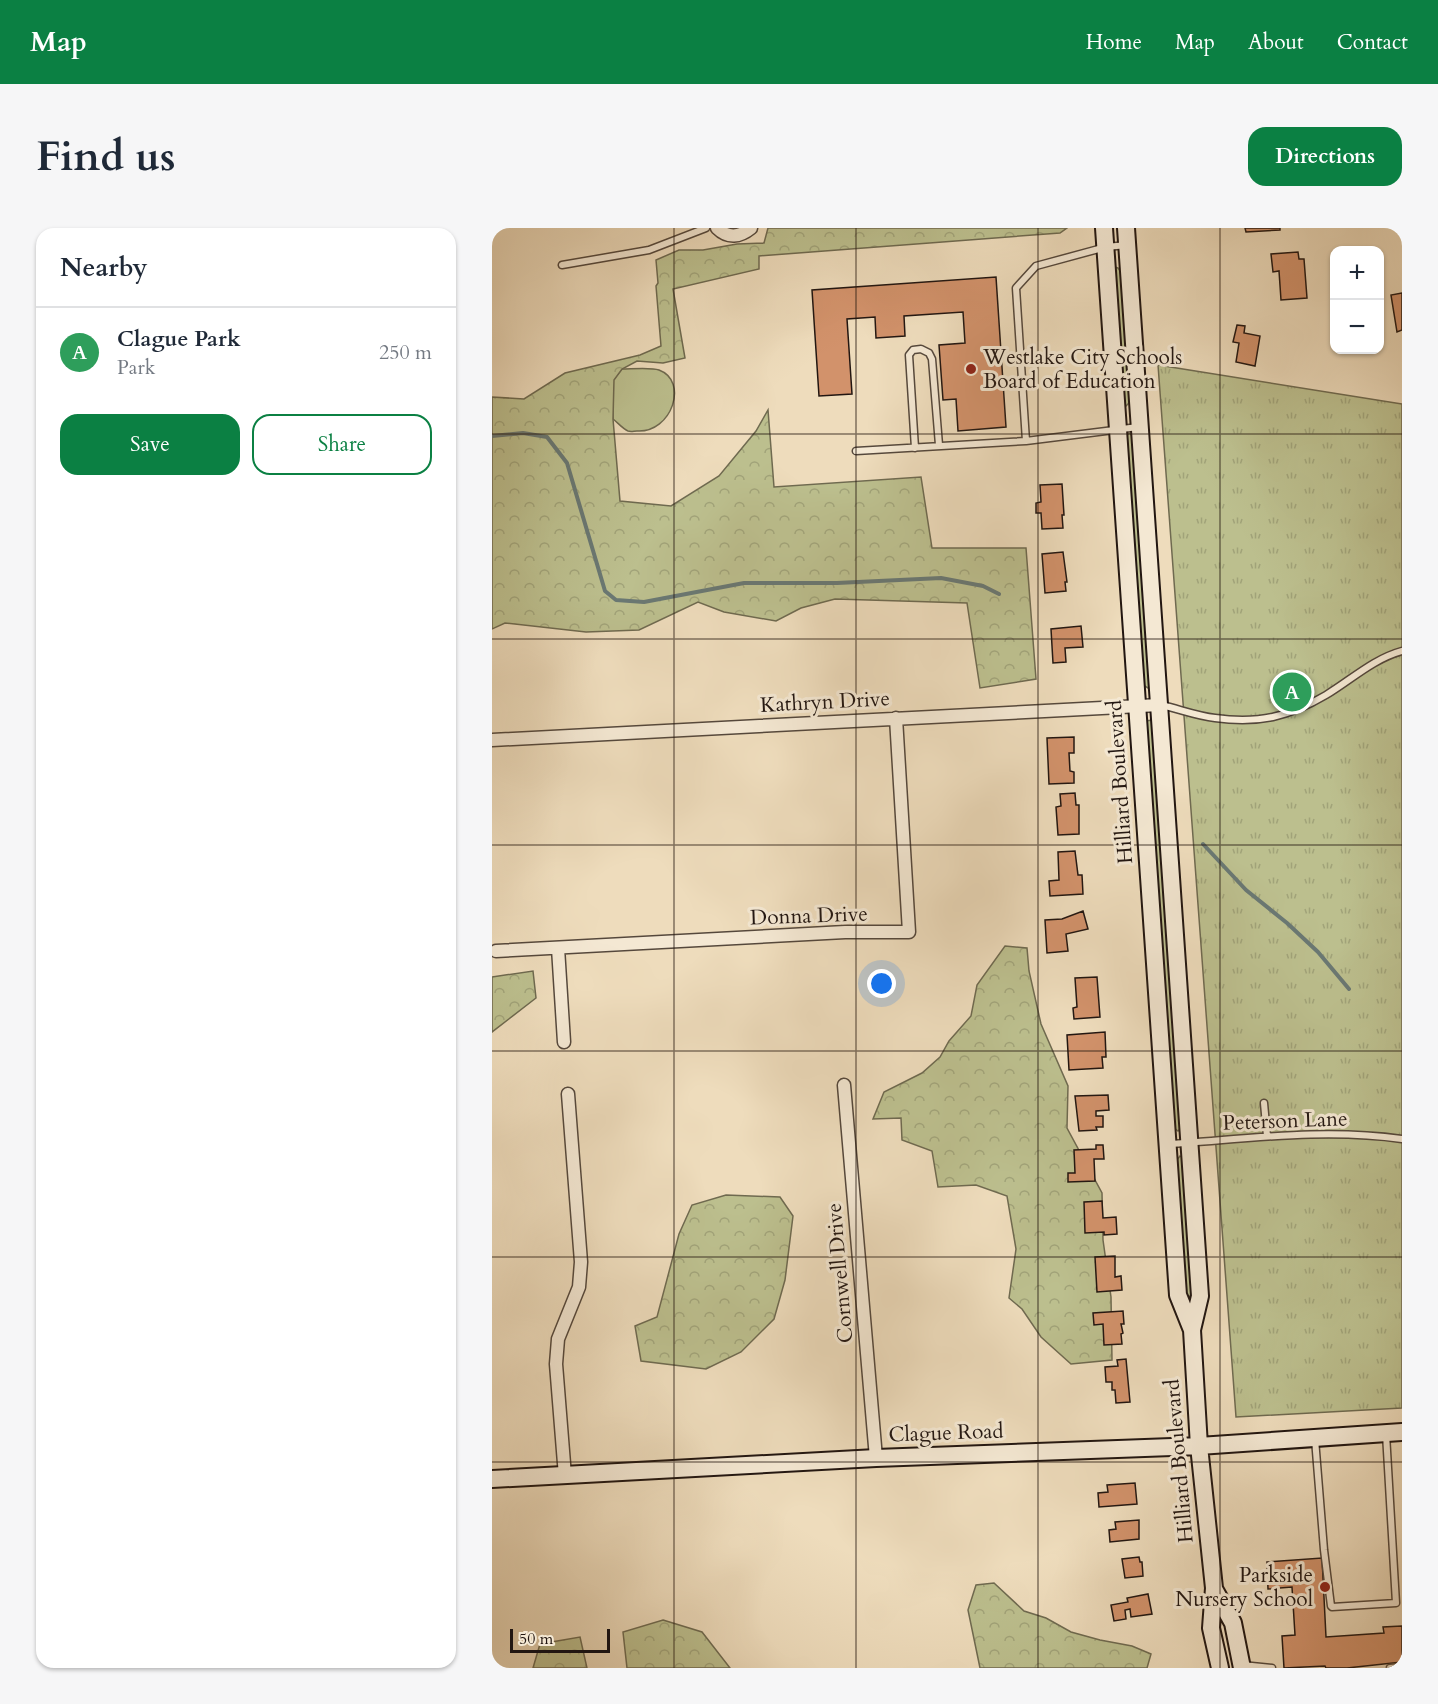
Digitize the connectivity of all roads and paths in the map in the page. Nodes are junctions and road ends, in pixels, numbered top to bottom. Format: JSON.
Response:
{"nodes":[{"id":1,"x":706,"y":228,"type":"edge"},
{"id":2,"x":717,"y":228,"type":"edge"},
{"id":3,"x":751,"y":228,"type":"edge"},
{"id":4,"x":1104,"y":228,"type":"edge"},
{"id":5,"x":1126,"y":228,"type":"edge"},
{"id":6,"x":1127,"y":245,"type":"junction"},
{"id":7,"x":1106,"y":247,"type":"junction"},
{"id":8,"x":562,"y":265,"type":"dead end"},
{"id":9,"x":1140,"y":426,"type":"junction"},
{"id":10,"x":1118,"y":429,"type":"junction"},
{"id":11,"x":1026,"y":441,"type":"junction"},
{"id":12,"x":939,"y":445,"type":"junction"},
{"id":13,"x":915,"y":447,"type":"junction"},
{"id":14,"x":856,"y":451,"type":"dead end"},
{"id":15,"x":1402,"y":651,"type":"edge"},
{"id":16,"x":1159,"y":705,"type":"junction"},
{"id":17,"x":1138,"y":706,"type":"junction"},
{"id":18,"x":896,"y":718,"type":"junction"},
{"id":19,"x":492,"y":740,"type":"edge"},
{"id":20,"x":558,"y":948,"type":"junction"},
{"id":21,"x":496,"y":951,"type":"dead end"},
{"id":22,"x":564,"y":1042,"type":"dead end"},
{"id":23,"x":844,"y":1085,"type":"dead end"},
{"id":24,"x":568,"y":1095,"type":"dead end"},
{"id":25,"x":1264,"y":1103,"type":"dead end"},
{"id":26,"x":1267,"y":1136,"type":"junction"},
{"id":27,"x":1402,"y":1139,"type":"edge"},
{"id":28,"x":1190,"y":1143,"type":"junction"},
{"id":29,"x":1168,"y":1144,"type":"junction"},
{"id":30,"x":1192,"y":1330,"type":"junction"},
{"id":31,"x":1394,"y":1433,"type":"edge"},
{"id":32,"x":1315,"y":1438,"type":"junction"},
{"id":33,"x":1199,"y":1446,"type":"junction"},
{"id":34,"x":876,"y":1458,"type":"junction"},
{"id":35,"x":565,"y":1476,"type":"junction"},
{"id":36,"x":492,"y":1479,"type":"edge"},
{"id":37,"x":1214,"y":1588,"type":"junction"},
{"id":38,"x":1399,"y":1606,"type":"edge"},
{"id":39,"x":1242,"y":1666,"type":"edge"},
{"id":40,"x":1402,"y":1667,"type":"edge"},
{"id":41,"x":1220,"y":1668,"type":"edge"},
{"id":42,"x":1272,"y":1668,"type":"edge"},
{"id":43,"x":1390,"y":1668,"type":"edge"}],
"edges":[{"from":1,"to":8,"type":"lane"},
{"from":2,"to":3,"type":"street"},
{"from":4,"to":7,"type":"main road","name":"Hilliard Boulevard"},
{"from":5,"to":6,"type":"main road","name":"Hilliard Boulevard"},
{"from":6,"to":7,"type":"lane"},
{"from":6,"to":9,"type":"main road","name":"Hilliard Boulevard"},
{"from":7,"to":10,"type":"main road","name":"Hilliard Boulevard"},
{"from":7,"to":11,"type":"lane"},
{"from":9,"to":10,"type":"lane"},
{"from":9,"to":16,"type":"main road","name":"Hilliard Boulevard"},
{"from":10,"to":11,"type":"lane"},
{"from":10,"to":17,"type":"main road","name":"Hilliard Boulevard"},
{"from":11,"to":12,"type":"lane"},
{"from":12,"to":13,"type":"lane"},
{"from":12,"to":13,"type":"lane"},
{"from":13,"to":14,"type":"lane"},
{"from":15,"to":16,"type":"lane"},
{"from":16,"to":17,"type":"street","name":"Kathryn Drive"},
{"from":16,"to":28,"type":"main road","name":"Hilliard Boulevard"},
{"from":17,"to":18,"type":"street","name":"Kathryn Drive"},
{"from":17,"to":29,"type":"main road","name":"Hilliard Boulevard"},
{"from":18,"to":19,"type":"street","name":"Kathryn Drive"},
{"from":18,"to":20,"type":"street","name":"Donna Drive"},
{"from":20,"to":21,"type":"street","name":"Donna Drive"},
{"from":20,"to":22,"type":"street"},
{"from":23,"to":34,"type":"street","name":"Cornwell Drive"},
{"from":24,"to":35,"type":"street"},
{"from":25,"to":26,"type":"lane"},
{"from":26,"to":27,"type":"lane","name":"Peterson Lane"},
{"from":26,"to":28,"type":"lane","name":"Peterson Lane"},
{"from":28,"to":29,"type":"lane","name":"Peterson Lane"},
{"from":28,"to":30,"type":"main road","name":"Hilliard Boulevard"},
{"from":29,"to":30,"type":"main road","name":"Hilliard Boulevard"},
{"from":30,"to":33,"type":"main road","name":"Hilliard Boulevard"},
{"from":31,"to":32,"type":"main road","name":"Clague Road"},
{"from":31,"to":38,"type":"lane"},
{"from":32,"to":33,"type":"main road","name":"Clague Road"},
{"from":32,"to":38,"type":"lane"},
{"from":33,"to":34,"type":"main road","name":"Clague Road"},
{"from":33,"to":37,"type":"main road","name":"Hilliard Boulevard"},
{"from":34,"to":35,"type":"main road","name":"Clague Road"},
{"from":35,"to":36,"type":"main road","name":"Clague Road"},
{"from":37,"to":39,"type":"main road","name":"Hilliard Boulevard"},
{"from":37,"to":41,"type":"main road","name":"Hilliard Boulevard"},
{"from":39,"to":42,"type":"lane"},
{"from":40,"to":43,"type":"lane"}]}
